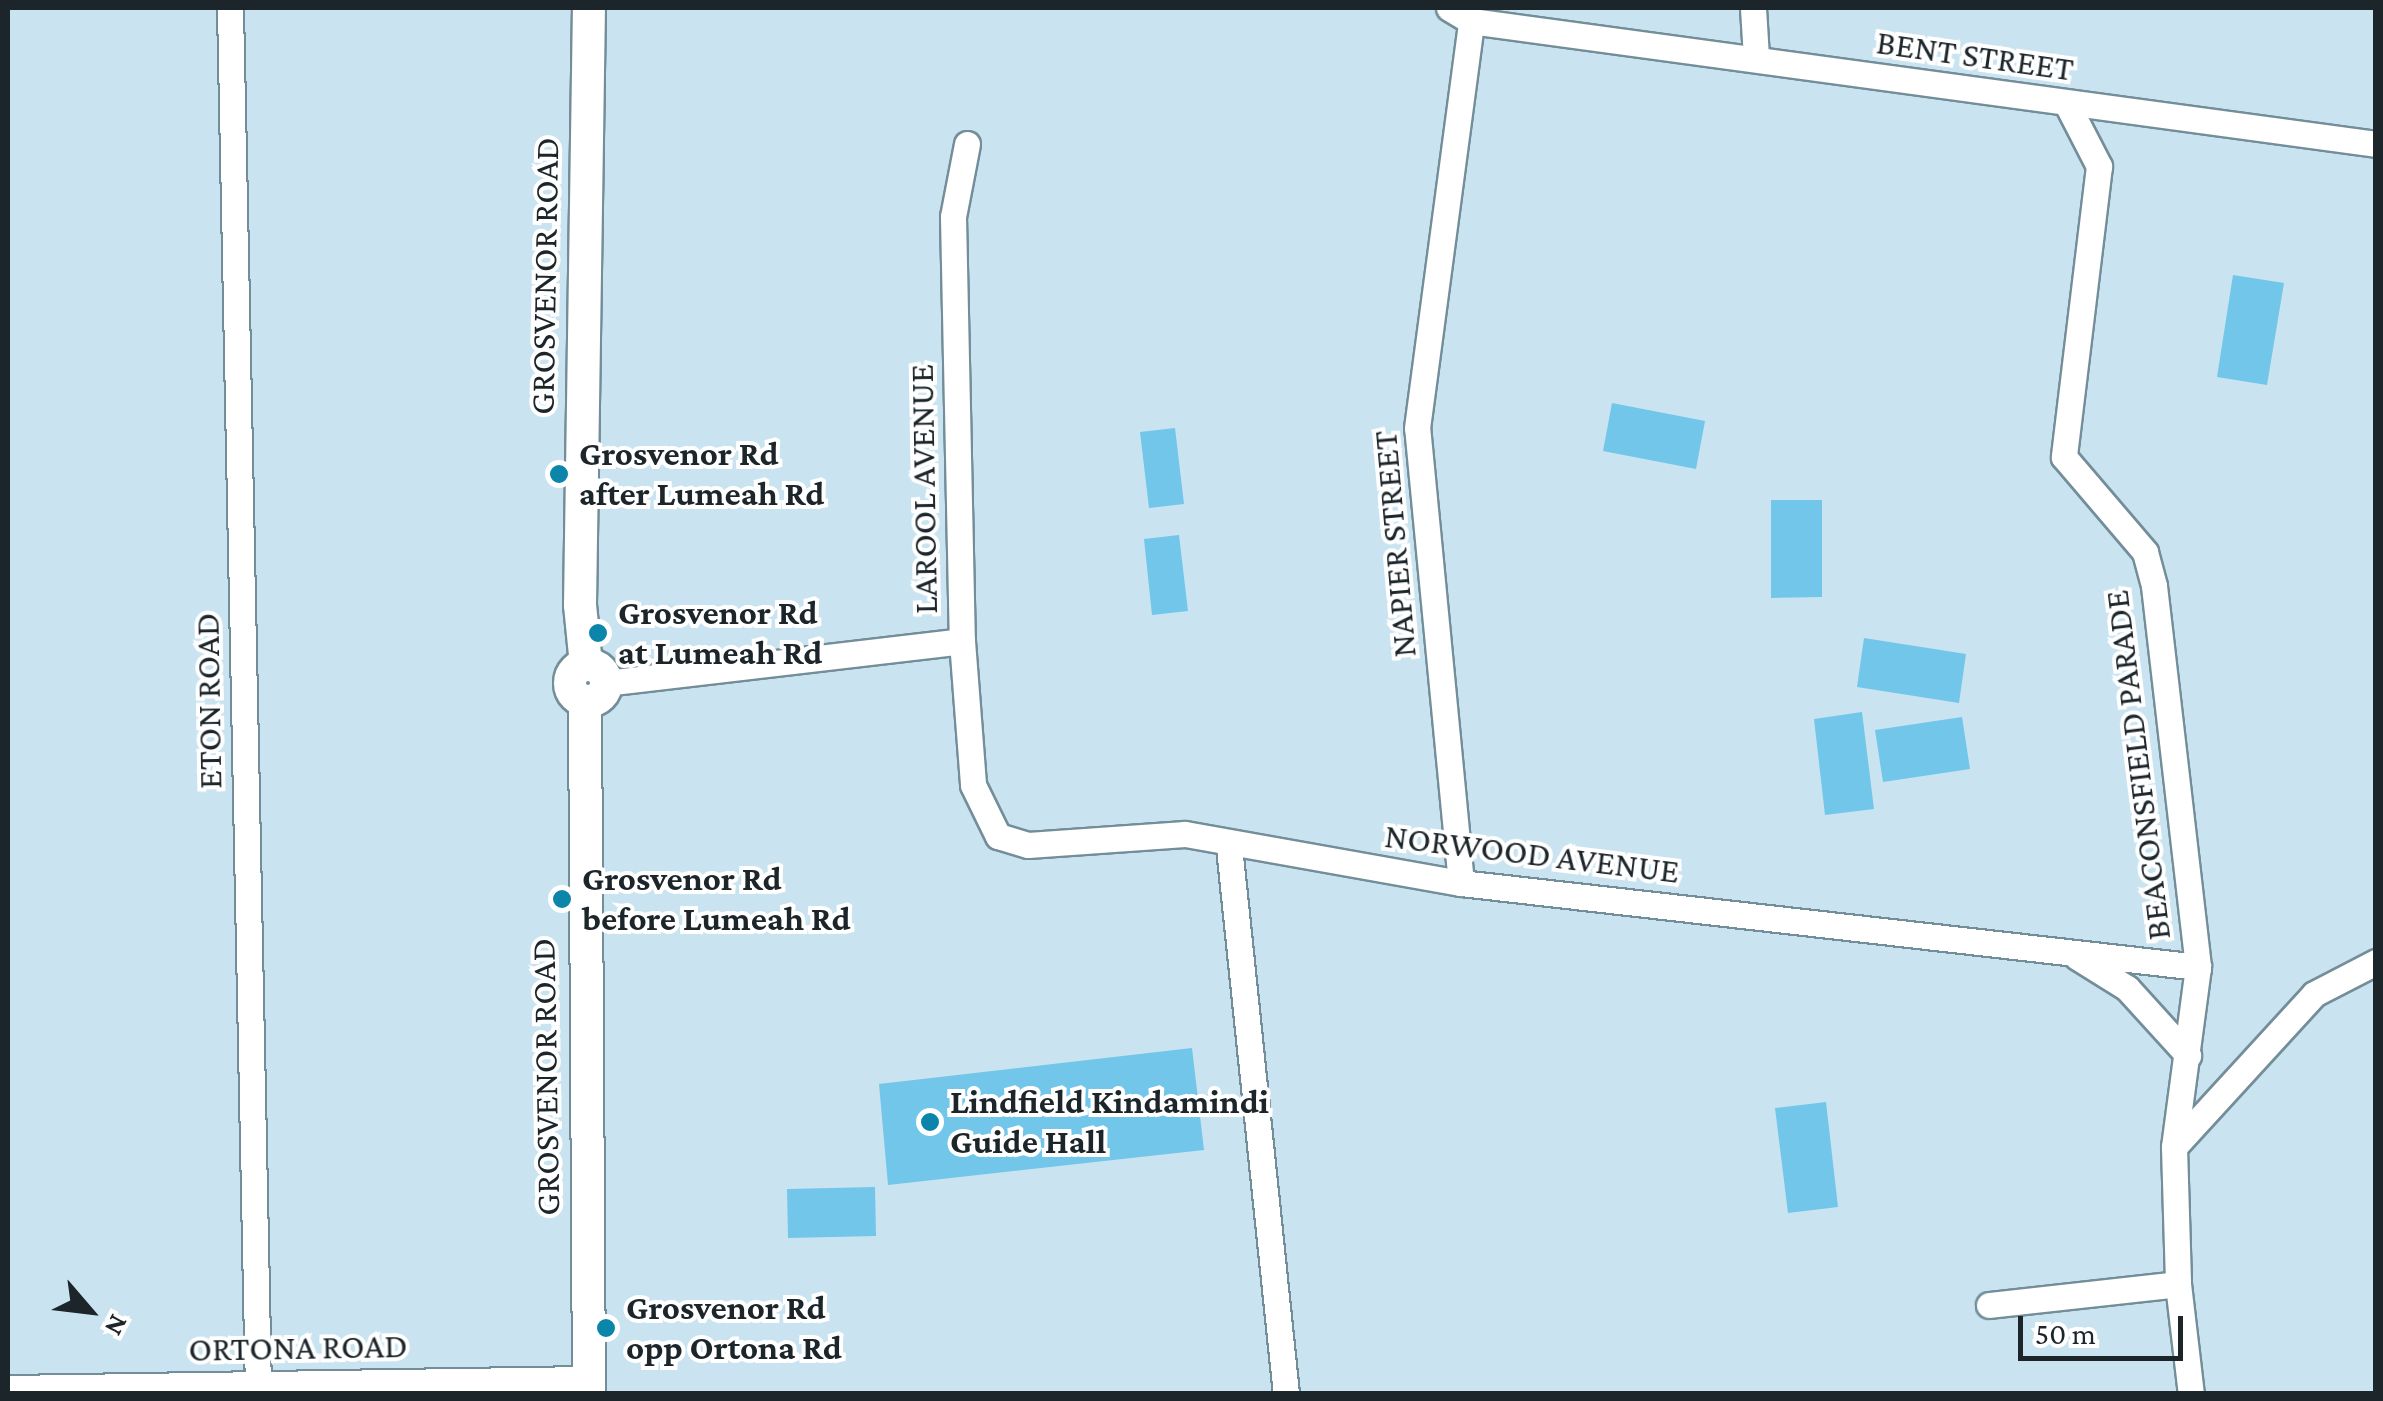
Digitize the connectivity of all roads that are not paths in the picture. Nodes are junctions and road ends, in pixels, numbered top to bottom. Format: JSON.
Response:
{"nodes":[{"id":1,"x":230,"y":8,"type":"edge"},
{"id":2,"x":589,"y":8,"type":"edge"},
{"id":3,"x":1449,"y":8,"type":"edge"},
{"id":4,"x":1752,"y":8,"type":"edge"},
{"id":5,"x":1472,"y":21,"type":"junction"},
{"id":6,"x":1756,"y":58,"type":"junction"},
{"id":7,"x":2068,"y":106,"type":"junction"},
{"id":8,"x":966,"y":144,"type":"dead end"},
{"id":9,"x":2376,"y":144,"type":"edge"},
{"id":10,"x":962,"y":641,"type":"junction"},
{"id":11,"x":592,"y":683,"type":"junction"},
{"id":12,"x":991,"y":829,"type":"joint"},
{"id":13,"x":1229,"y":847,"type":"junction"},
{"id":14,"x":1461,"y":883,"type":"junction"},
{"id":15,"x":2071,"y":953,"type":"junction"},
{"id":16,"x":2376,"y":962,"type":"edge"},
{"id":17,"x":2198,"y":968,"type":"junction"},
{"id":18,"x":2188,"y":1055,"type":"junction"},
{"id":19,"x":2174,"y":1147,"type":"junction"},
{"id":20,"x":2178,"y":1284,"type":"junction"},
{"id":21,"x":1989,"y":1305,"type":"dead end"},
{"id":22,"x":590,"y":1386,"type":"edge"},
{"id":23,"x":8,"y":1388,"type":"edge"},
{"id":24,"x":258,"y":1388,"type":"edge"},
{"id":25,"x":1286,"y":1394,"type":"edge"},
{"id":26,"x":2191,"y":1394,"type":"edge"}],
"edges":[{"from":1,"to":24,"type":"street","name":"ETON ROAD"},
{"from":2,"to":11,"type":"street","name":"GROSVENOR ROAD"},
{"from":3,"to":5,"type":"street","name":"BENT STREET"},
{"from":4,"to":6,"type":"street"},
{"from":5,"to":6,"type":"street","name":"BENT STREET"},
{"from":5,"to":14,"type":"street","name":"NAPIER STREET"},
{"from":6,"to":7,"type":"street","name":"BENT STREET"},
{"from":7,"to":9,"type":"street","name":"BENT STREET"},
{"from":7,"to":17,"type":"street","name":"BEACONSFIELD PARADE"},
{"from":8,"to":10,"type":"street","name":"LAROOL AVENUE"},
{"from":10,"to":11,"type":"street"},
{"from":10,"to":12,"type":"street","name":"LAROOL AVENUE"},
{"from":11,"to":22,"type":"street","name":"GROSVENOR ROAD"},
{"from":12,"to":13,"type":"street","name":"NORWOOD AVENUE"},
{"from":13,"to":14,"type":"street","name":"NORWOOD AVENUE"},
{"from":13,"to":25,"type":"street"},
{"from":14,"to":15,"type":"street","name":"NORWOOD AVENUE"},
{"from":15,"to":17,"type":"street","name":"NORWOOD AVENUE"},
{"from":15,"to":18,"type":"street","name":"NORWOOD AVENUE"},
{"from":16,"to":19,"type":"street"},
{"from":17,"to":18,"type":"street","name":"BEACONSFIELD PARADE"},
{"from":18,"to":19,"type":"street","name":"BEACONSFIELD PARADE"},
{"from":19,"to":20,"type":"street","name":"BEACONSFIELD PARADE"},
{"from":20,"to":21,"type":"street"},
{"from":20,"to":26,"type":"street","name":"BEACONSFIELD PARADE"},
{"from":22,"to":24,"type":"street","name":"ORTONA ROAD"},
{"from":23,"to":24,"type":"street","name":"ORTONA ROAD"}]}
